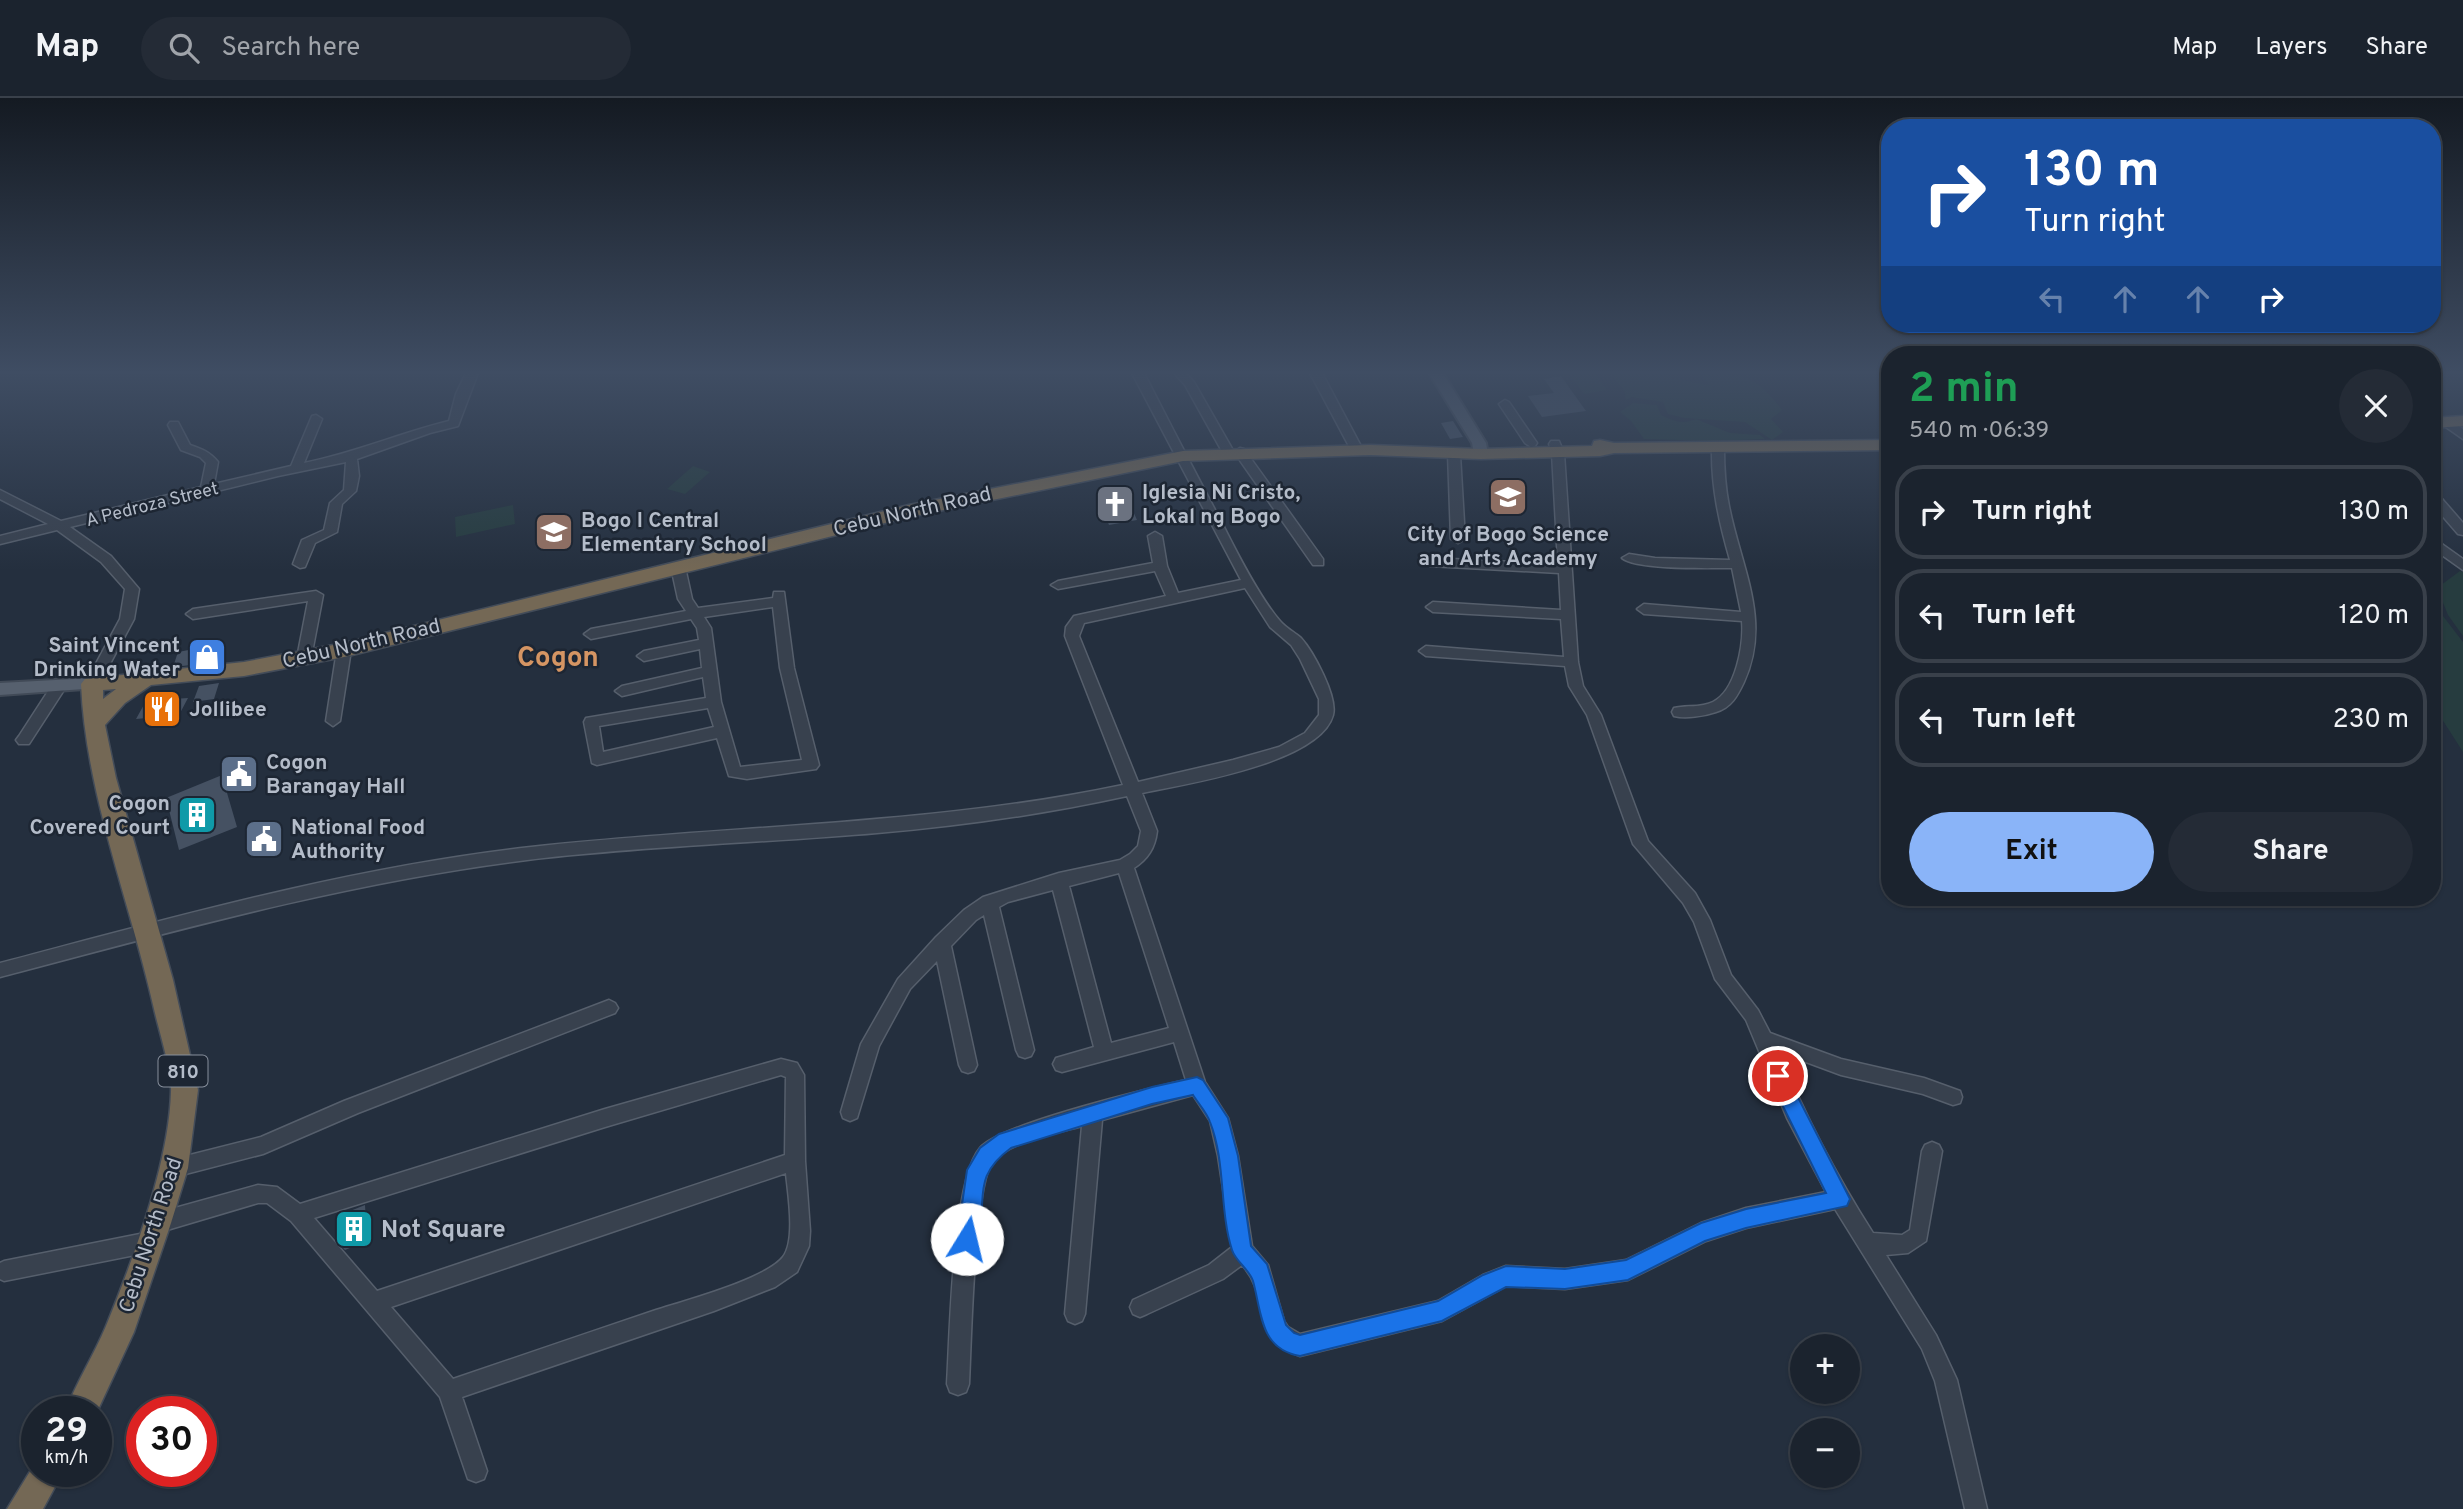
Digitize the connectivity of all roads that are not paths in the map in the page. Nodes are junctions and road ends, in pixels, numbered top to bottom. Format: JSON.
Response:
{"nodes":[{"id":1,"x":181,"y":439,"type":"edge"},
{"id":2,"x":308,"y":439,"type":"edge"},
{"id":3,"x":401,"y":439,"type":"edge"},
{"id":4,"x":1174,"y":439,"type":"edge"},
{"id":5,"x":1225,"y":439,"type":"edge"},
{"id":6,"x":1356,"y":439,"type":"edge"},
{"id":7,"x":1474,"y":439,"type":"edge"},
{"id":8,"x":1528,"y":439,"type":"edge"},
{"id":9,"x":1531,"y":443,"type":"junction"},
{"id":10,"x":1881,"y":445,"type":"edge"},
{"id":11,"x":1718,"y":447,"type":"junction"},
{"id":12,"x":1557,"y":448,"type":"junction"},
{"id":13,"x":1480,"y":449,"type":"junction"},
{"id":14,"x":1503,"y":449,"type":"junction"},
{"id":15,"x":1363,"y":450,"type":"junction"},
{"id":16,"x":1234,"y":452,"type":"junction"},
{"id":17,"x":1454,"y":454,"type":"junction"},
{"id":18,"x":1183,"y":456,"type":"junction"},
{"id":19,"x":348,"y":458,"type":"junction"},
{"id":20,"x":296,"y":468,"type":"junction"},
{"id":21,"x":207,"y":490,"type":"junction"},
{"id":22,"x":0,"y":494,"type":"edge"},
{"id":23,"x":2441,"y":505,"type":"edge"},
{"id":24,"x":64,"y":526,"type":"junction"},
{"id":25,"x":2463,"y":531,"type":"edge"},
{"id":26,"x":1155,"y":536,"type":"dead end"},
{"id":27,"x":1458,"y":539,"type":"dead end"},
{"id":28,"x":0,"y":540,"type":"edge"},
{"id":29,"x":2441,"y":548,"type":"edge"},
{"id":30,"x":1629,"y":558,"type":"dead end"},
{"id":31,"x":1318,"y":562,"type":"dead end"},
{"id":32,"x":1430,"y":562,"type":"dead end"},
{"id":33,"x":300,"y":564,"type":"dead end"},
{"id":34,"x":1736,"y":564,"type":"junction"},
{"id":35,"x":1160,"y":566,"type":"junction"},
{"id":36,"x":2463,"y":566,"type":"edge"},
{"id":37,"x":678,"y":567,"type":"junction"},
{"id":38,"x":1566,"y":569,"type":"junction"},
{"id":39,"x":1248,"y":583,"type":"junction"},
{"id":40,"x":1058,"y":585,"type":"dead end"},
{"id":41,"x":1174,"y":599,"type":"junction"},
{"id":42,"x":1433,"y":607,"type":"dead end"},
{"id":43,"x":1644,"y":609,"type":"dead end"},
{"id":44,"x":193,"y":614,"type":"dead end"},
{"id":45,"x":697,"y":614,"type":"junction"},
{"id":46,"x":1569,"y":615,"type":"junction"},
{"id":47,"x":1750,"y":617,"type":"junction"},
{"id":48,"x":591,"y":634,"type":"dead end"},
{"id":49,"x":707,"y":643,"type":"junction"},
{"id":50,"x":344,"y":650,"type":"junction"},
{"id":51,"x":1426,"y":651,"type":"dead end"},
{"id":52,"x":644,"y":656,"type":"dead end"},
{"id":53,"x":304,"y":658,"type":"junction"},
{"id":54,"x":1571,"y":662,"type":"junction"},
{"id":55,"x":709,"y":671,"type":"junction"},
{"id":56,"x":148,"y":680,"type":"junction"},
{"id":57,"x":92,"y":684,"type":"junction"},
{"id":58,"x":59,"y":686,"type":"junction"},
{"id":59,"x":0,"y":689,"type":"edge"},
{"id":60,"x":622,"y":691,"type":"dead end"},
{"id":61,"x":714,"y":702,"type":"junction"},
{"id":62,"x":1679,"y":712,"type":"dead end"},
{"id":63,"x":333,"y":721,"type":"dead end"},
{"id":64,"x":94,"y":723,"type":"junction"},
{"id":65,"x":722,"y":731,"type":"junction"},
{"id":66,"x":24,"y":740,"type":"dead end"},
{"id":67,"x":1133,"y":790,"type":"junction"},
{"id":68,"x":1125,"y":865,"type":"junction"},
{"id":69,"x":1059,"y":880,"type":"junction"},
{"id":70,"x":989,"y":902,"type":"junction"},
{"id":71,"x":146,"y":931,"type":"junction"},
{"id":72,"x":942,"y":942,"type":"junction"},
{"id":73,"x":0,"y":970,"type":"edge"},
{"id":74,"x":610,"y":1008,"type":"dead end"},
{"id":75,"x":1180,"y":1033,"type":"junction"},
{"id":76,"x":1764,"y":1039,"type":"junction"},
{"id":77,"x":1025,"y":1050,"type":"dead end"},
{"id":78,"x":1105,"y":1053,"type":"junction"},
{"id":79,"x":1062,"y":1064,"type":"dead end"},
{"id":80,"x":968,"y":1065,"type":"dead end"},
{"id":81,"x":1197,"y":1086,"type":"junction"},
{"id":82,"x":1954,"y":1097,"type":"dead end"},
{"id":83,"x":850,"y":1112,"type":"dead end"},
{"id":84,"x":1093,"y":1114,"type":"junction"},
{"id":85,"x":1932,"y":1151,"type":"dead end"},
{"id":86,"x":795,"y":1161,"type":"junction"},
{"id":87,"x":174,"y":1168,"type":"junction"},
{"id":88,"x":1840,"y":1199,"type":"junction"},
{"id":89,"x":298,"y":1214,"type":"junction"},
{"id":90,"x":154,"y":1233,"type":"junction"},
{"id":91,"x":1866,"y":1242,"type":"junction"},
{"id":92,"x":1242,"y":1251,"type":"junction"},
{"id":93,"x":4,"y":1271,"type":"dead end"},
{"id":94,"x":373,"y":1303,"type":"junction"},
{"id":95,"x":1140,"y":1307,"type":"dead end"},
{"id":96,"x":1075,"y":1314,"type":"dead end"},
{"id":97,"x":958,"y":1384,"type":"dead end"},
{"id":98,"x":449,"y":1391,"type":"junction"},
{"id":99,"x":89,"y":1396,"type":"edge"},
{"id":100,"x":476,"y":1471,"type":"dead end"},
{"id":101,"x":38,"y":1487,"type":"edge"},
{"id":102,"x":25,"y":1509,"type":"edge"},
{"id":103,"x":1976,"y":1509,"type":"edge"}],
"edges":[{"from":1,"to":21,"type":"street"},
{"from":2,"to":20,"type":"street"},
{"from":3,"to":19,"type":"street","name":"A Pedroza Street"},
{"from":4,"to":18,"type":"street"},
{"from":5,"to":16,"type":"street"},
{"from":6,"to":15,"type":"street"},
{"from":7,"to":13,"type":"main road"},
{"from":8,"to":9,"type":"street"},
{"from":9,"to":12,"type":"highway","name":"Cebu North Road"},
{"from":9,"to":14,"type":"highway","name":"Cebu North Road"},
{"from":10,"to":11,"type":"highway","name":"Cebu North Road"},
{"from":11,"to":12,"type":"highway","name":"Cebu North Road"},
{"from":11,"to":34,"type":"street"},
{"from":12,"to":14,"type":"highway","name":"Cebu North Road"},
{"from":12,"to":38,"type":"street"},
{"from":13,"to":14,"type":"highway","name":"Cebu North Road"},
{"from":13,"to":15,"type":"highway","name":"Cebu North Road"},
{"from":13,"to":17,"type":"highway","name":"Cebu North Road"},
{"from":15,"to":16,"type":"highway","name":"Cebu North Road"},
{"from":15,"to":17,"type":"highway","name":"Cebu North Road"},
{"from":16,"to":18,"type":"highway","name":"Cebu North Road"},
{"from":16,"to":31,"type":"street"},
{"from":17,"to":27,"type":"street"},
{"from":18,"to":37,"type":"highway","name":"Cebu North Road"},
{"from":18,"to":39,"type":"street"},
{"from":19,"to":20,"type":"street","name":"A Pedroza Street"},
{"from":19,"to":33,"type":"street"},
{"from":20,"to":21,"type":"street","name":"A Pedroza Street"},
{"from":21,"to":24,"type":"street","name":"A Pedroza Street"},
{"from":22,"to":24,"type":"street"},
{"from":23,"to":25,"type":"street"},
{"from":24,"to":28,"type":"street","name":"A Pedroza Street"},
{"from":24,"to":57,"type":"street"},
{"from":26,"to":35,"type":"street"},
{"from":29,"to":36,"type":"street"},
{"from":30,"to":34,"type":"street"},
{"from":32,"to":38,"type":"street"},
{"from":34,"to":47,"type":"street"},
{"from":35,"to":40,"type":"street"},
{"from":35,"to":41,"type":"street"},
{"from":37,"to":45,"type":"street"},
{"from":37,"to":50,"type":"highway","name":"Cebu North Road"},
{"from":38,"to":46,"type":"street"},
{"from":39,"to":41,"type":"street"},
{"from":39,"to":67,"type":"street"},
{"from":41,"to":67,"type":"street"},
{"from":42,"to":46,"type":"street"},
{"from":43,"to":47,"type":"street"},
{"from":44,"to":53,"type":"street"},
{"from":45,"to":48,"type":"street"},
{"from":45,"to":49,"type":"street"},
{"from":45,"to":65,"type":"street"},
{"from":46,"to":54,"type":"street"},
{"from":47,"to":62,"type":"street"},
{"from":49,"to":52,"type":"street"},
{"from":49,"to":55,"type":"street"},
{"from":50,"to":53,"type":"highway","name":"Cebu North Road"},
{"from":50,"to":63,"type":"street"},
{"from":51,"to":54,"type":"street"},
{"from":53,"to":56,"type":"highway","name":"Cebu North Road"},
{"from":54,"to":76,"type":"street"},
{"from":55,"to":60,"type":"street"},
{"from":55,"to":61,"type":"street"},
{"from":56,"to":57,"type":"highway","name":"Cebu North Road"},
{"from":56,"to":64,"type":"highway"},
{"from":57,"to":58,"type":"main road"},
{"from":57,"to":64,"type":"highway","name":"Cebu North Road","number":"810"},
{"from":58,"to":59,"type":"main road"},
{"from":58,"to":66,"type":"street"},
{"from":61,"to":65,"type":"street"},
{"from":61,"to":65,"type":"street"},
{"from":64,"to":71,"type":"highway","name":"Cebu North Road","number":"810"},
{"from":67,"to":68,"type":"street"},
{"from":67,"to":71,"type":"street"},
{"from":68,"to":69,"type":"street"},
{"from":68,"to":75,"type":"street"},
{"from":69,"to":70,"type":"street"},
{"from":69,"to":78,"type":"street"},
{"from":70,"to":72,"type":"street"},
{"from":70,"to":77,"type":"street"},
{"from":71,"to":73,"type":"street"},
{"from":71,"to":87,"type":"highway","name":"Cebu North Road","number":"810"},
{"from":72,"to":80,"type":"street"},
{"from":72,"to":83,"type":"street"},
{"from":74,"to":87,"type":"street"},
{"from":75,"to":78,"type":"street"},
{"from":75,"to":81,"type":"street"},
{"from":76,"to":82,"type":"street"},
{"from":76,"to":88,"type":"street"},
{"from":78,"to":79,"type":"street"},
{"from":81,"to":84,"type":"street"},
{"from":81,"to":92,"type":"street"},
{"from":84,"to":96,"type":"street"},
{"from":84,"to":97,"type":"street"},
{"from":85,"to":91,"type":"street"},
{"from":86,"to":89,"type":"street"},
{"from":86,"to":94,"type":"street"},
{"from":86,"to":98,"type":"street"},
{"from":87,"to":90,"type":"highway","name":"Cebu North Road","number":"810"},
{"from":88,"to":91,"type":"street"},
{"from":88,"to":92,"type":"street"},
{"from":89,"to":90,"type":"street"},
{"from":89,"to":94,"type":"street"},
{"from":90,"to":93,"type":"street"},
{"from":90,"to":99,"type":"highway","name":"Cebu North Road","number":"810"},
{"from":91,"to":103,"type":"street"},
{"from":92,"to":95,"type":"street"},
{"from":94,"to":98,"type":"street"},
{"from":98,"to":100,"type":"street"},
{"from":101,"to":102,"type":"highway"}]}
